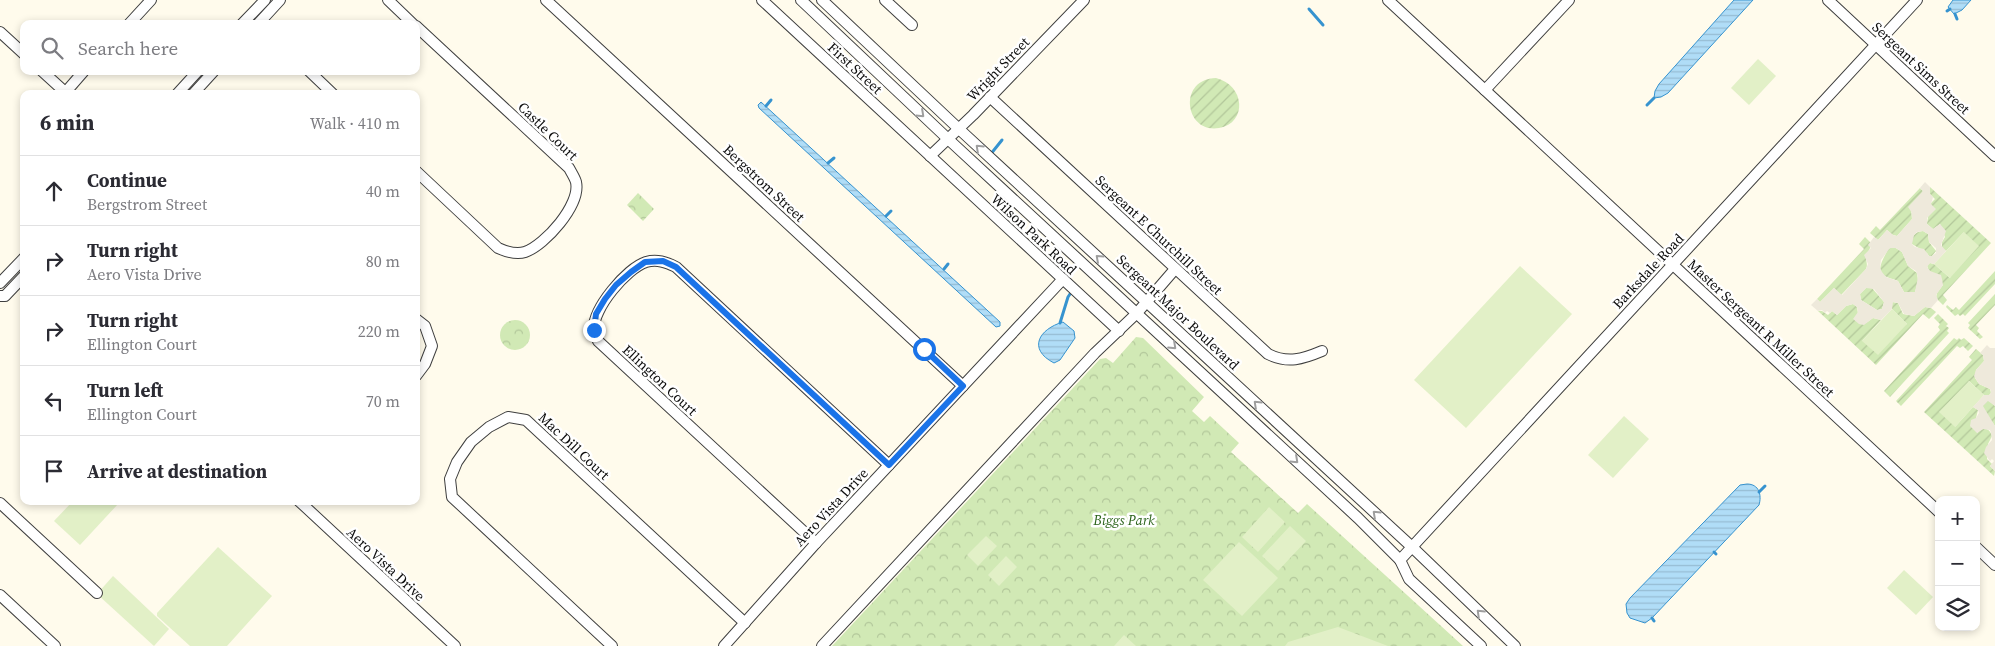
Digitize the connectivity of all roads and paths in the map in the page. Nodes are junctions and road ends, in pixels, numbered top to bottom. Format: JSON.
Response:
{"nodes":[{"id":1,"x":151,"y":0,"type":"edge"},
{"id":2,"x":264,"y":0,"type":"edge"},
{"id":3,"x":280,"y":0,"type":"edge"},
{"id":4,"x":388,"y":0,"type":"edge"},
{"id":5,"x":546,"y":0,"type":"edge"},
{"id":6,"x":762,"y":0,"type":"edge"},
{"id":7,"x":801,"y":0,"type":"edge"},
{"id":8,"x":822,"y":0,"type":"edge"},
{"id":9,"x":885,"y":0,"type":"edge"},
{"id":10,"x":1084,"y":0,"type":"edge"},
{"id":11,"x":1388,"y":0,"type":"edge"},
{"id":12,"x":1569,"y":0,"type":"edge"},
{"id":13,"x":1828,"y":0,"type":"edge"},
{"id":14,"x":1917,"y":0,"type":"edge"},
{"id":15,"x":250,"y":16,"type":"junction"},
{"id":16,"x":133,"y":20,"type":"edge"},
{"id":17,"x":246,"y":20,"type":"edge"},
{"id":18,"x":254,"y":20,"type":"edge"},
{"id":19,"x":262,"y":20,"type":"edge"},
{"id":20,"x":409,"y":20,"type":"edge"},
{"id":21,"x":912,"y":25,"type":"dead end"},
{"id":22,"x":420,"y":30,"type":"edge"},
{"id":23,"x":0,"y":32,"type":"edge"},
{"id":24,"x":1876,"y":45,"type":"junction"},
{"id":25,"x":20,"y":50,"type":"edge"},
{"id":26,"x":46,"y":75,"type":"edge"},
{"id":27,"x":80,"y":75,"type":"edge"},
{"id":28,"x":194,"y":75,"type":"edge"},
{"id":29,"x":210,"y":75,"type":"edge"},
{"id":30,"x":313,"y":75,"type":"edge"},
{"id":31,"x":61,"y":90,"type":"edge"},
{"id":32,"x":67,"y":90,"type":"edge"},
{"id":33,"x":181,"y":90,"type":"edge"},
{"id":34,"x":197,"y":90,"type":"edge"},
{"id":35,"x":329,"y":90,"type":"edge"},
{"id":36,"x":1485,"y":90,"type":"junction"},
{"id":37,"x":990,"y":97,"type":"junction"},
{"id":38,"x":959,"y":129,"type":"junction"},
{"id":39,"x":948,"y":139,"type":"junction"},
{"id":40,"x":930,"y":156,"type":"junction"},
{"id":41,"x":1995,"y":156,"type":"edge"},
{"id":42,"x":420,"y":175,"type":"edge"},
{"id":43,"x":20,"y":262,"type":"edge"},
{"id":44,"x":1673,"y":265,"type":"junction"},
{"id":45,"x":1175,"y":269,"type":"junction"},
{"id":46,"x":1063,"y":279,"type":"junction"},
{"id":47,"x":20,"y":280,"type":"edge"},
{"id":48,"x":0,"y":283,"type":"edge"},
{"id":49,"x":0,"y":296,"type":"edge"},
{"id":50,"x":1146,"y":301,"type":"junction"},
{"id":51,"x":1137,"y":313,"type":"junction"},
{"id":52,"x":420,"y":322,"type":"edge"},
{"id":53,"x":1119,"y":331,"type":"junction"},
{"id":54,"x":1322,"y":351,"type":"dead end"},
{"id":55,"x":420,"y":371,"type":"edge"},
{"id":56,"x":963,"y":386,"type":"junction"},
{"id":57,"x":889,"y":465,"type":"junction"},
{"id":58,"x":0,"y":503,"type":"edge"},
{"id":59,"x":303,"y":505,"type":"edge"},
{"id":60,"x":1935,"y":508,"type":"edge"},
{"id":61,"x":816,"y":543,"type":"junction"},
{"id":62,"x":1412,"y":547,"type":"junction"},
{"id":63,"x":1980,"y":551,"type":"edge"},
{"id":64,"x":1400,"y":560,"type":"junction"},
{"id":65,"x":1995,"y":565,"type":"edge"},
{"id":66,"x":97,"y":593,"type":"dead end"},
{"id":67,"x":0,"y":595,"type":"edge"},
{"id":68,"x":745,"y":623,"type":"junction"},
{"id":69,"x":55,"y":646,"type":"edge"},
{"id":70,"x":455,"y":646,"type":"edge"},
{"id":71,"x":612,"y":646,"type":"edge"},
{"id":72,"x":724,"y":646,"type":"edge"},
{"id":73,"x":822,"y":646,"type":"edge"},
{"id":74,"x":1481,"y":646,"type":"edge"},
{"id":75,"x":1515,"y":646,"type":"edge"}],
"edges":[{"from":1,"to":16,"type":"street"},
{"from":2,"to":15,"type":"street"},
{"from":3,"to":19,"type":"street"},
{"from":4,"to":20,"type":"street"},
{"from":5,"to":56,"type":"street","name":"Bergstrom Street"},
{"from":6,"to":40,"type":"street","name":"First Street"},
{"from":7,"to":39,"type":"street","name":"Sergeant Major Boulevard","one_way":true},
{"from":8,"to":38,"type":"street","name":"Sergeant Major Boulevard"},
{"from":9,"to":21,"type":"street"},
{"from":10,"to":37,"type":"street","name":"Wright Street"},
{"from":11,"to":36,"type":"street","name":"Master Sergeant R Miller Street"},
{"from":12,"to":36,"type":"street"},
{"from":13,"to":24,"type":"street","name":"Sergeant Sims Street"},
{"from":14,"to":24,"type":"street","name":"Barksdale Road"},
{"from":15,"to":17,"type":"street"},
{"from":15,"to":18,"type":"street"},
{"from":22,"to":42,"type":"street","name":"Castle Court"},
{"from":23,"to":25,"type":"street"},
{"from":24,"to":41,"type":"street","name":"Sergeant Sims Street"},
{"from":24,"to":44,"type":"street","name":"Barksdale Road"},
{"from":26,"to":31,"type":"street"},
{"from":27,"to":32,"type":"street"},
{"from":28,"to":33,"type":"street"},
{"from":29,"to":34,"type":"street"},
{"from":30,"to":35,"type":"street"},
{"from":36,"to":44,"type":"street","name":"Master Sergeant R Miller Street"},
{"from":37,"to":38,"type":"street","name":"Wright Street"},
{"from":37,"to":45,"type":"street","name":"Sergeant E Churchill Street"},
{"from":38,"to":39,"type":"street","name":"Wright Street"},
{"from":50,"to":38,"type":"street","name":"Sergeant Major Boulevard","one_way":true},
{"from":39,"to":40,"type":"street","name":"Wright Street"},
{"from":39,"to":51,"type":"street","name":"Sergeant Major Boulevard"},
{"from":40,"to":46,"type":"street","name":"Wilson Park Road"},
{"from":43,"to":48,"type":"street"},
{"from":44,"to":60,"type":"street","name":"Master Sergeant R Miller Street"},
{"from":44,"to":62,"type":"street","name":"Barksdale Road"},
{"from":45,"to":50,"type":"street"},
{"from":45,"to":54,"type":"street","name":"Sergeant E Churchill Street"},
{"from":46,"to":53,"type":"street","name":"Wilson Park Road"},
{"from":46,"to":56,"type":"street","name":"Aero Vista Drive"},
{"from":47,"to":49,"type":"street"},
{"from":50,"to":51,"type":"street"},
{"from":62,"to":50,"type":"street","name":"Sergeant Major Boulevard","one_way":true},
{"from":51,"to":53,"type":"street"},
{"from":51,"to":64,"type":"street","name":"Sergeant Major Boulevard","one_way":true},
{"from":52,"to":55,"type":"street"},
{"from":53,"to":73,"type":"street"},
{"from":56,"to":57,"type":"street","name":"Aero Vista Drive"},
{"from":57,"to":61,"type":"street","name":"Aero Vista Drive"},
{"from":57,"to":61,"type":"street","name":"Ellington Court"},
{"from":58,"to":66,"type":"street"},
{"from":59,"to":70,"type":"street","name":"Aero Vista Drive"},
{"from":61,"to":68,"type":"street","name":"Aero Vista Drive"},
{"from":62,"to":64,"type":"street","name":"Barksdale Road"},
{"from":75,"to":62,"type":"street","name":"Sergeant Major Boulevard","one_way":true},
{"from":63,"to":65,"type":"street"},
{"from":64,"to":74,"type":"street","name":"Sergeant Major Boulevard"},
{"from":67,"to":69,"type":"street"},
{"from":68,"to":71,"type":"street","name":"Mac Dill Court"},
{"from":68,"to":72,"type":"street","name":"Aero Vista Drive"}]}
